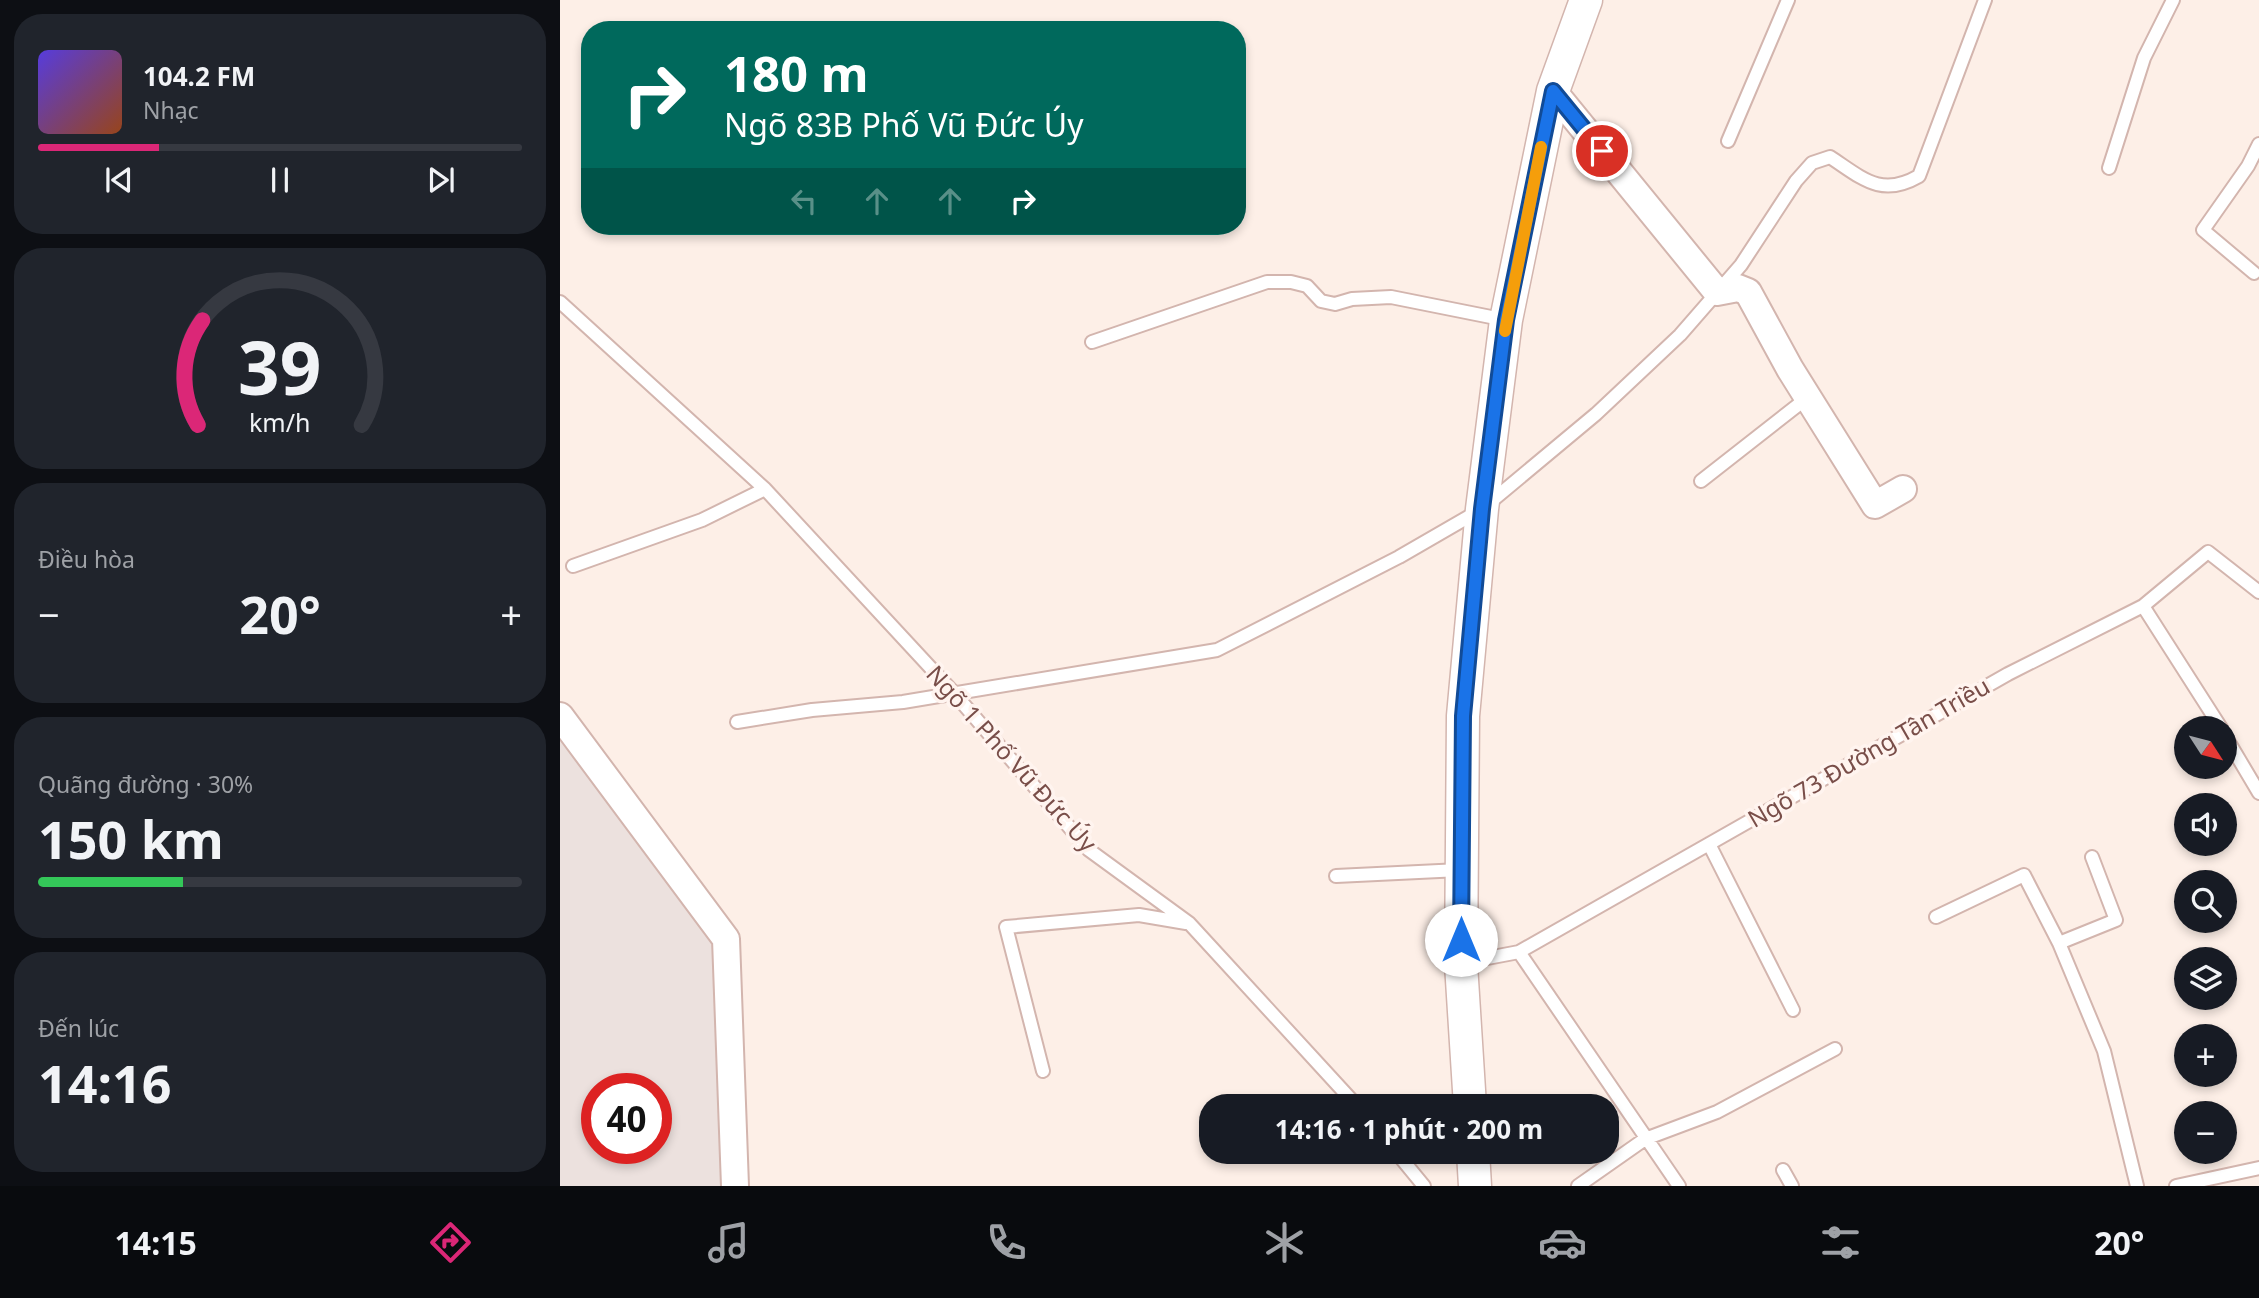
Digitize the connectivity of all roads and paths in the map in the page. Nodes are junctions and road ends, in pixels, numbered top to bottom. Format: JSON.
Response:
{"nodes":[{"id":1,"x":1586,"y":0,"type":"edge"},
{"id":2,"x":1788,"y":0,"type":"edge"},
{"id":3,"x":1985,"y":0,"type":"edge"},
{"id":4,"x":2173,"y":0,"type":"edge"},
{"id":5,"x":1553,"y":91,"type":"junction"},
{"id":6,"x":1728,"y":141,"type":"dead end"},
{"id":7,"x":2259,"y":144,"type":"edge"},
{"id":8,"x":2109,"y":168,"type":"dead end"},
{"id":9,"x":2254,"y":273,"type":"dead end"},
{"id":10,"x":1717,"y":292,"type":"junction"},
{"id":11,"x":560,"y":302,"type":"edge"},
{"id":12,"x":1506,"y":320,"type":"junction"},
{"id":13,"x":1093,"y":342,"type":"dead end"},
{"id":14,"x":1807,"y":398,"type":"junction"},
{"id":15,"x":1701,"y":481,"type":"dead end"},
{"id":16,"x":765,"y":489,"type":"junction"},
{"id":17,"x":1903,"y":489,"type":"dead end"},
{"id":18,"x":1482,"y":509,"type":"junction"},
{"id":19,"x":573,"y":566,"type":"dead end"},
{"id":20,"x":2259,"y":592,"type":"edge"},
{"id":21,"x":2143,"y":606,"type":"junction"},
{"id":22,"x":953,"y":692,"type":"junction"},
{"id":23,"x":560,"y":716,"type":"edge"},
{"id":24,"x":2213,"y":716,"type":"edge"},
{"id":25,"x":737,"y":722,"type":"dead end"},
{"id":26,"x":2237,"y":756,"type":"edge"},
{"id":27,"x":2259,"y":793,"type":"edge"},
{"id":28,"x":1709,"y":844,"type":"junction"},
{"id":29,"x":2092,"y":856,"type":"dead end"},
{"id":30,"x":1461,"y":870,"type":"junction"},
{"id":31,"x":1336,"y":876,"type":"dead end"},
{"id":32,"x":1936,"y":917,"type":"dead end"},
{"id":33,"x":1189,"y":923,"type":"junction"},
{"id":34,"x":2059,"y":943,"type":"junction"},
{"id":35,"x":1520,"y":952,"type":"junction"},
{"id":36,"x":1461,"y":964,"type":"junction"},
{"id":37,"x":1793,"y":1010,"type":"dead end"},
{"id":38,"x":1835,"y":1049,"type":"dead end"},
{"id":39,"x":1043,"y":1070,"type":"dead end"},
{"id":40,"x":1346,"y":1094,"type":"edge"},
{"id":41,"x":1469,"y":1094,"type":"edge"},
{"id":42,"x":1645,"y":1139,"type":"junction"},
{"id":43,"x":1405,"y":1164,"type":"edge"},
{"id":44,"x":1474,"y":1164,"type":"edge"},
{"id":45,"x":2259,"y":1168,"type":"edge"},
{"id":46,"x":1783,"y":1170,"type":"dead end"},
{"id":47,"x":735,"y":1186,"type":"edge"},
{"id":48,"x":1424,"y":1186,"type":"edge"},
{"id":49,"x":1475,"y":1186,"type":"edge"},
{"id":50,"x":1578,"y":1186,"type":"edge"},
{"id":51,"x":1679,"y":1186,"type":"edge"},
{"id":52,"x":1792,"y":1186,"type":"edge"},
{"id":53,"x":2137,"y":1186,"type":"edge"},
{"id":54,"x":2176,"y":1186,"type":"edge"}],
"edges":[{"from":1,"to":5,"type":"street"},
{"from":2,"to":6,"type":"lane"},
{"from":3,"to":10,"type":"lane"},
{"from":4,"to":8,"type":"lane"},
{"from":5,"to":10,"type":"street"},
{"from":5,"to":12,"type":"street"},
{"from":7,"to":9,"type":"lane"},
{"from":10,"to":14,"type":"street"},
{"from":10,"to":18,"type":"lane"},
{"from":11,"to":16,"type":"lane","name":"Ngõ 1 Phố Vũ Đức Úy"},
{"from":12,"to":13,"type":"lane"},
{"from":12,"to":18,"type":"street"},
{"from":14,"to":15,"type":"lane"},
{"from":14,"to":17,"type":"street"},
{"from":16,"to":19,"type":"lane"},
{"from":16,"to":22,"type":"lane","name":"Ngõ 1 Phố Vũ Đức Úy"},
{"from":18,"to":22,"type":"lane"},
{"from":18,"to":30,"type":"street"},
{"from":20,"to":21,"type":"lane","name":"Ngõ 73 Đường Tân Triều"},
{"from":21,"to":24,"type":"lane"},
{"from":21,"to":28,"type":"lane","name":"Ngõ 73 Đường Tân Triều"},
{"from":22,"to":25,"type":"lane"},
{"from":22,"to":33,"type":"lane","name":"Ngõ 1 Phố Vũ Đức Úy"},
{"from":23,"to":47,"type":"street"},
{"from":26,"to":27,"type":"lane"},
{"from":28,"to":35,"type":"lane","name":"Ngõ 73 Đường Tân Triều"},
{"from":28,"to":37,"type":"lane"},
{"from":29,"to":34,"type":"lane"},
{"from":30,"to":31,"type":"lane"},
{"from":30,"to":36,"type":"street"},
{"from":32,"to":34,"type":"lane"},
{"from":33,"to":39,"type":"lane"},
{"from":33,"to":40,"type":"lane","name":"Ngõ 1 Phố Vũ Đức Úy"},
{"from":34,"to":53,"type":"lane"},
{"from":35,"to":36,"type":"lane","name":"Ngõ 73 Đường Tân Triều"},
{"from":35,"to":42,"type":"lane"},
{"from":36,"to":41,"type":"street"},
{"from":38,"to":42,"type":"lane"},
{"from":42,"to":50,"type":"lane"},
{"from":42,"to":51,"type":"lane"},
{"from":43,"to":48,"type":"lane"},
{"from":44,"to":49,"type":"street"},
{"from":45,"to":54,"type":"lane"},
{"from":46,"to":52,"type":"lane"}]}
